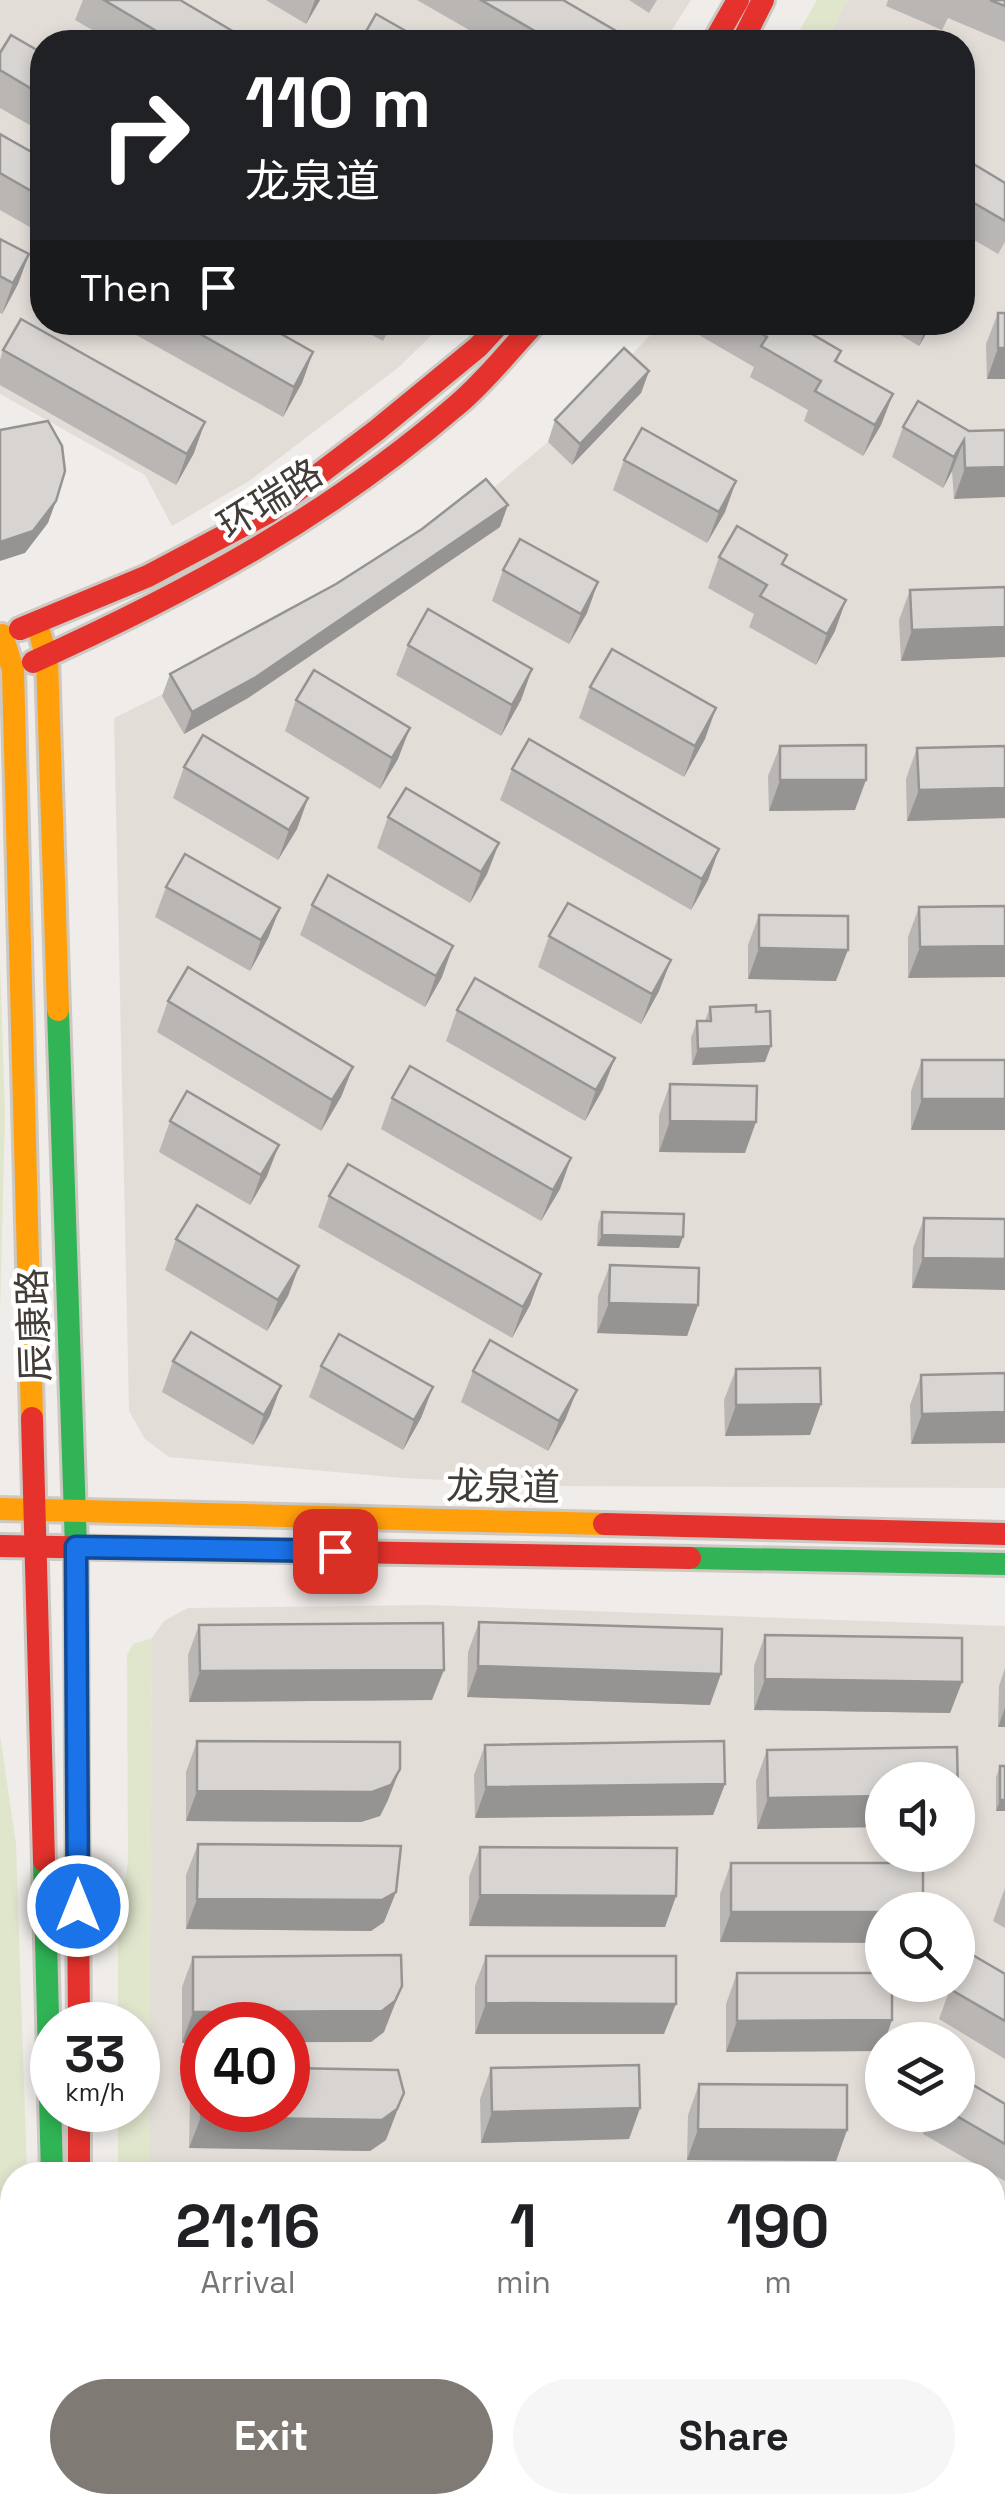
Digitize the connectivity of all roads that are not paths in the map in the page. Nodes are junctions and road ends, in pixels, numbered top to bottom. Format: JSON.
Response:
{"nodes":[{"id":1,"x":738,"y":0,"type":"edge"},
{"id":2,"x":763,"y":0,"type":"edge"},
{"id":3,"x":721,"y":30,"type":"edge"},
{"id":4,"x":748,"y":30,"type":"edge"},
{"id":5,"x":489,"y":335,"type":"edge"},
{"id":6,"x":524,"y":335,"type":"edge"},
{"id":7,"x":37,"y":624,"type":"junction"},
{"id":8,"x":1,"y":635,"type":"edge"},
{"id":9,"x":47,"y":658,"type":"junction"},
{"id":10,"x":6,"y":671,"type":"edge"},
{"id":11,"x":0,"y":1510,"type":"edge"},
{"id":12,"x":38,"y":1510,"type":"junction"},
{"id":13,"x":75,"y":1511,"type":"junction"},
{"id":14,"x":1005,"y":1534,"type":"edge"},
{"id":15,"x":0,"y":1546,"type":"edge"},
{"id":16,"x":40,"y":1546,"type":"junction"},
{"id":17,"x":76,"y":1547,"type":"junction"},
{"id":18,"x":1005,"y":1564,"type":"edge"},
{"id":19,"x":78,"y":2002,"type":"edge"},
{"id":20,"x":79,"y":2132,"type":"edge"},
{"id":21,"x":52,"y":2162,"type":"edge"},
{"id":22,"x":79,"y":2162,"type":"edge"}],
"edges":[{"from":1,"to":3,"type":"street"},
{"from":2,"to":4,"type":"street"},
{"from":5,"to":7,"type":"street","name":"环瑞路"},
{"from":6,"to":9,"type":"street","name":"环瑞路"},
{"from":7,"to":8,"type":"street","name":"环瑞路"},
{"from":7,"to":9,"type":"street","name":"辰康路"},
{"from":8,"to":10,"type":"street","name":"辰康路"},
{"from":9,"to":10,"type":"street","name":"环瑞路"},
{"from":9,"to":13,"type":"street","name":"辰康路"},
{"from":10,"to":12,"type":"street","name":"辰康路"},
{"from":11,"to":12,"type":"street","name":"龙泉道"},
{"from":12,"to":13,"type":"street","name":"龙泉道"},
{"from":12,"to":16,"type":"street","name":"辰康路"},
{"from":13,"to":14,"type":"street","name":"龙泉道"},
{"from":13,"to":17,"type":"street","name":"辰康路"},
{"from":15,"to":16,"type":"street","name":"龙泉道"},
{"from":16,"to":17,"type":"street","name":"龙泉道"},
{"from":16,"to":21,"type":"street","name":"辰康路"},
{"from":17,"to":18,"type":"street","name":"龙泉道"},
{"from":17,"to":19,"type":"street","name":"辰康路"},
{"from":20,"to":22,"type":"street"}]}
